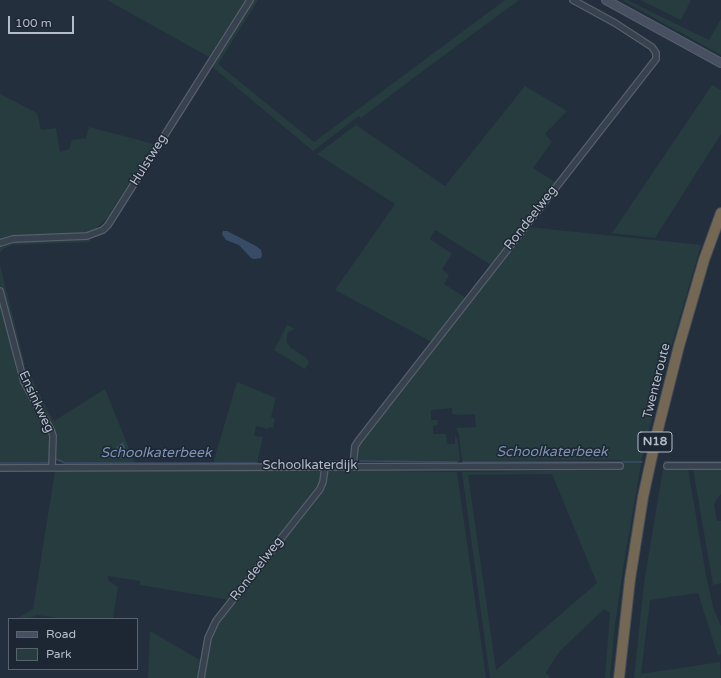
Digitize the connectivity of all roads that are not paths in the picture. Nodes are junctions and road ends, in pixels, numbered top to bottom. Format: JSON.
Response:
{"nodes":[{"id":1,"x":250,"y":0,"type":"edge"},
{"id":2,"x":573,"y":0,"type":"edge"},
{"id":3,"x":606,"y":0,"type":"edge"},
{"id":4,"x":721,"y":63,"type":"edge"},
{"id":5,"x":721,"y":213,"type":"edge"},
{"id":6,"x":721,"y":233,"type":"edge"},
{"id":7,"x":0,"y":243,"type":"edge"},
{"id":8,"x":0,"y":291,"type":"edge"},
{"id":9,"x":353,"y":466,"type":"junction"},
{"id":10,"x":620,"y":466,"type":"dead end"},
{"id":11,"x":667,"y":466,"type":"dead end"},
{"id":12,"x":721,"y":466,"type":"edge"},
{"id":13,"x":52,"y":467,"type":"junction"},
{"id":14,"x":325,"y":467,"type":"junction"},
{"id":15,"x":0,"y":468,"type":"edge"},
{"id":16,"x":200,"y":678,"type":"edge"},
{"id":17,"x":619,"y":678,"type":"edge"},
{"id":18,"x":625,"y":678,"type":"edge"}],
"edges":[{"from":1,"to":7,"type":"street","name":"Hulstweg"},
{"from":2,"to":9,"type":"street","name":"Rondeelweg"},
{"from":3,"to":4,"type":"main road"},
{"from":5,"to":17,"type":"highway","name":"Twenteroute","number":"N18"},
{"from":6,"to":18,"type":"highway","name":"Twenteroute","number":"N18"},
{"from":8,"to":13,"type":"street","name":"Ensinkweg"},
{"from":9,"to":10,"type":"street","name":"Schoolkaterdijk"},
{"from":9,"to":14,"type":"street","name":"Schoolkaterdijk"},
{"from":11,"to":12,"type":"street"},
{"from":13,"to":14,"type":"street","name":"Schoolkaterdijk"},
{"from":13,"to":15,"type":"street","name":"Schoolkaterdijk"},
{"from":14,"to":16,"type":"street","name":"Rondeelweg"}]}
